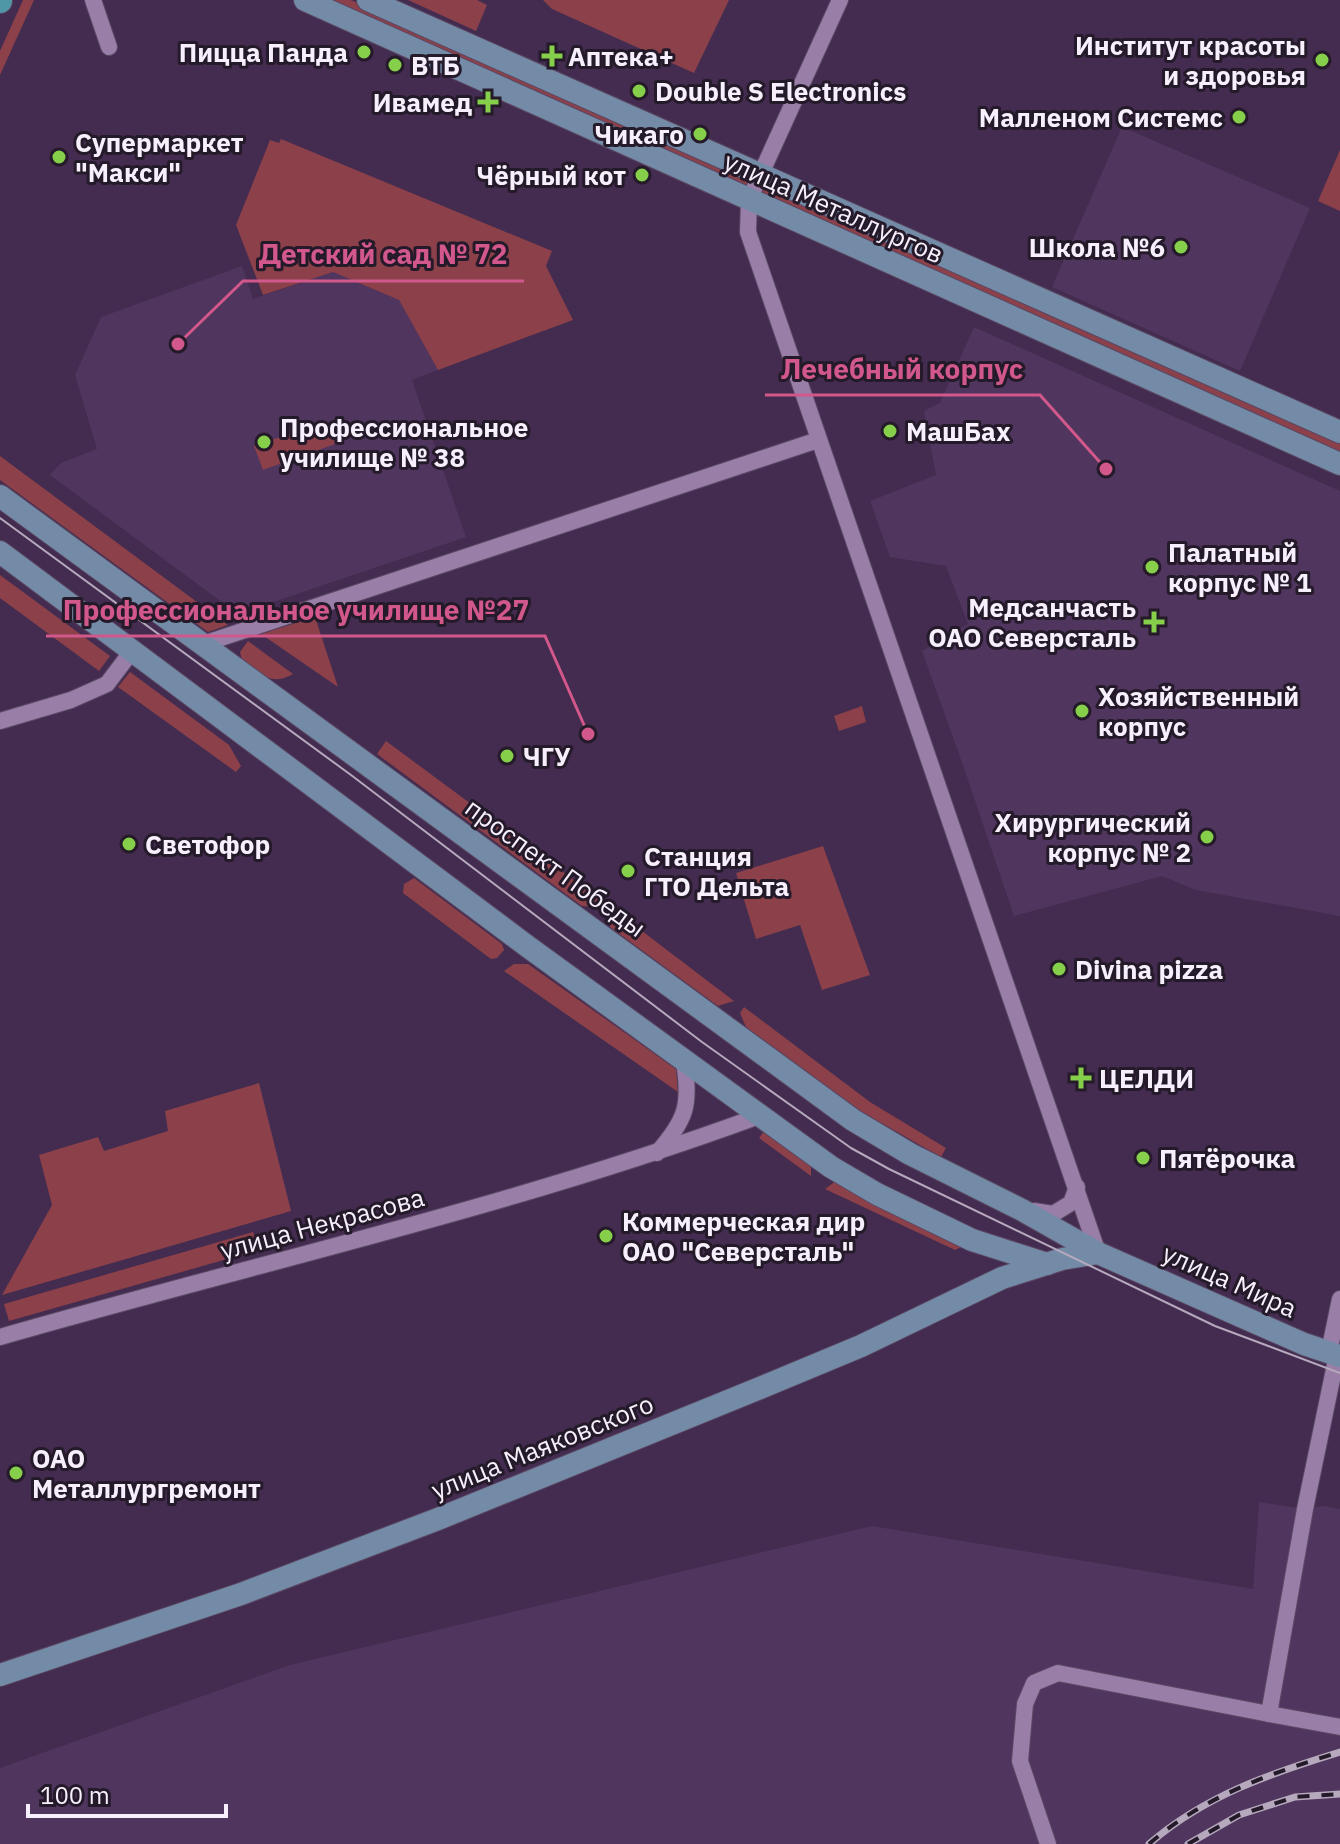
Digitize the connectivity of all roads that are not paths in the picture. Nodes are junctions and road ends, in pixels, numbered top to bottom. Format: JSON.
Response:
{"nodes":[{"id":1,"x":93,"y":0,"type":"edge"},
{"id":2,"x":305,"y":0,"type":"edge"},
{"id":3,"x":368,"y":0,"type":"edge"},
{"id":4,"x":840,"y":0,"type":"edge"},
{"id":5,"x":109,"y":47,"type":"dead end"},
{"id":6,"x":762,"y":176,"type":"junction"},
{"id":7,"x":749,"y":200,"type":"junction"},
{"id":8,"x":1340,"y":432,"type":"edge"},
{"id":9,"x":818,"y":440,"type":"junction"},
{"id":10,"x":1340,"y":464,"type":"edge"},
{"id":11,"x":0,"y":496,"type":"edge"},
{"id":12,"x":0,"y":552,"type":"edge"},
{"id":13,"x":203,"y":644,"type":"junction"},
{"id":14,"x":132,"y":651,"type":"junction"},
{"id":15,"x":0,"y":721,"type":"edge"},
{"id":16,"x":684,"y":1062,"type":"junction"},
{"id":17,"x":759,"y":1116,"type":"junction"},
{"id":18,"x":656,"y":1154,"type":"junction"},
{"id":19,"x":1077,"y":1187,"type":"junction"},
{"id":20,"x":1022,"y":1210,"type":"junction"},
{"id":21,"x":972,"y":1240,"type":"junction"},
{"id":22,"x":1098,"y":1253,"type":"junction"},
{"id":23,"x":1047,"y":1264,"type":"junction"},
{"id":24,"x":973,"y":1292,"type":"junction"},
{"id":25,"x":1340,"y":1299,"type":"edge"},
{"id":26,"x":0,"y":1337,"type":"edge"},
{"id":27,"x":1335,"y":1354,"type":"edge"},
{"id":28,"x":0,"y":1675,"type":"edge"},
{"id":29,"x":1269,"y":1714,"type":"junction"},
{"id":30,"x":1340,"y":1727,"type":"edge"},
{"id":31,"x":1048,"y":1844,"type":"edge"}],
"edges":[{"from":1,"to":5,"type":"street"},
{"from":2,"to":7,"type":"main road","name":"улица Металлургов"},
{"from":3,"to":6,"type":"main road","name":"улица Металлургов"},
{"from":4,"to":6,"type":"street"},
{"from":6,"to":7,"type":"street"},
{"from":6,"to":8,"type":"main road","name":"улица Металлургов"},
{"from":7,"to":9,"type":"street"},
{"from":7,"to":10,"type":"main road","name":"улица Металлургов"},
{"from":9,"to":13,"type":"street"},
{"from":9,"to":19,"type":"street"},
{"from":11,"to":13,"type":"main road","name":"проспект Победы"},
{"from":12,"to":14,"type":"main road"},
{"from":13,"to":20,"type":"main road","name":"проспект Победы"},
{"from":14,"to":15,"type":"street"},
{"from":14,"to":16,"type":"main road"},
{"from":16,"to":17,"type":"main road"},
{"from":16,"to":18,"type":"street"},
{"from":17,"to":18,"type":"street","name":"улица Некрасова"},
{"from":17,"to":21,"type":"main road"},
{"from":18,"to":26,"type":"street","name":"улица Некрасова"},
{"from":19,"to":20,"type":"street"},
{"from":19,"to":22,"type":"street"},
{"from":20,"to":22,"type":"main road","name":"проспект Победы"},
{"from":21,"to":23,"type":"main road"},
{"from":21,"to":24,"type":"main road"},
{"from":22,"to":23,"type":"main road","name":"улица Маяковского"},
{"from":22,"to":27,"type":"main road","name":"улица Мира"},
{"from":23,"to":24,"type":"main road","name":"улица Маяковского"},
{"from":24,"to":28,"type":"main road","name":"улица Маяковского"},
{"from":25,"to":27,"type":"street"},
{"from":27,"to":29,"type":"street"},
{"from":29,"to":30,"type":"street"},
{"from":29,"to":31,"type":"street"}]}
